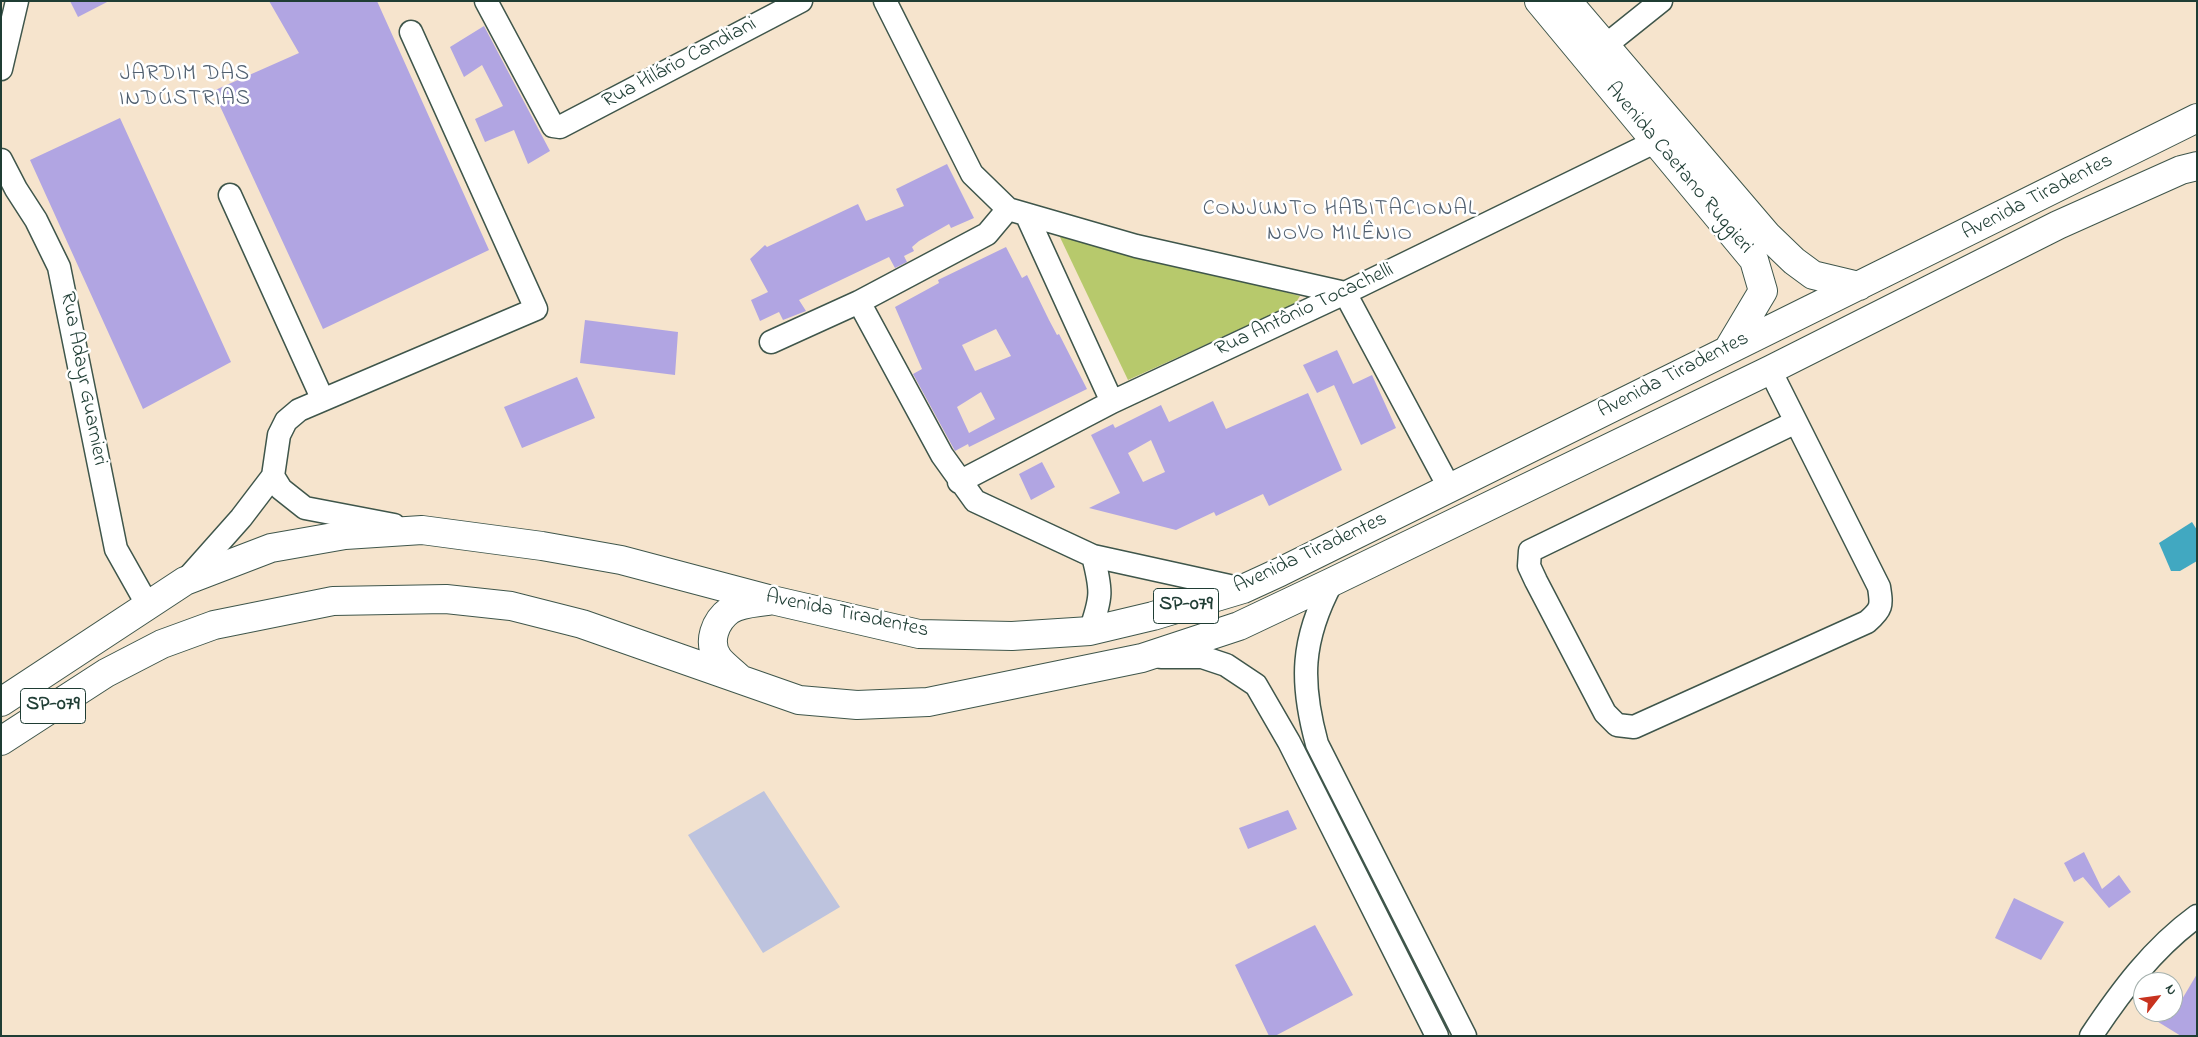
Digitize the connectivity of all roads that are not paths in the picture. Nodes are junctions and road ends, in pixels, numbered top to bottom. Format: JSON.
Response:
{"nodes":[{"id":1,"x":17,"y":1,"type":"edge"},
{"id":2,"x":486,"y":1,"type":"edge"},
{"id":3,"x":801,"y":1,"type":"edge"},
{"id":4,"x":884,"y":1,"type":"edge"},
{"id":5,"x":1539,"y":1,"type":"edge"},
{"id":6,"x":1567,"y":1,"type":"edge"},
{"id":7,"x":1661,"y":1,"type":"edge"},
{"id":8,"x":412,"y":32,"type":"dead end"},
{"id":9,"x":1606,"y":45,"type":"junction"},
{"id":10,"x":1,"y":69,"type":"edge"},
{"id":11,"x":2197,"y":118,"type":"edge"},
{"id":12,"x":1667,"y":136,"type":"junction"},
{"id":13,"x":1,"y":160,"type":"edge"},
{"id":14,"x":2197,"y":166,"type":"edge"},
{"id":15,"x":230,"y":195,"type":"dead end"},
{"id":16,"x":1017,"y":213,"type":"junction"},
{"id":17,"x":1813,"y":275,"type":"junction"},
{"id":18,"x":1859,"y":286,"type":"junction"},
{"id":19,"x":1763,"y":291,"type":"junction"},
{"id":20,"x":1345,"y":293,"type":"junction"},
{"id":21,"x":859,"y":302,"type":"junction"},
{"id":22,"x":771,"y":342,"type":"dead end"},
{"id":23,"x":1729,"y":348,"type":"junction"},
{"id":24,"x":1770,"y":370,"type":"junction"},
{"id":25,"x":322,"y":398,"type":"junction"},
{"id":26,"x":1112,"y":402,"type":"junction"},
{"id":27,"x":1796,"y":422,"type":"junction"},
{"id":28,"x":273,"y":476,"type":"junction"},
{"id":29,"x":960,"y":482,"type":"junction"},
{"id":30,"x":1449,"y":487,"type":"junction"},
{"id":31,"x":422,"y":530,"type":"junction"},
{"id":32,"x":1093,"y":556,"type":"junction"},
{"id":33,"x":185,"y":581,"type":"junction"},
{"id":34,"x":1332,"y":582,"type":"junction"},
{"id":35,"x":1242,"y":589,"type":"junction"},
{"id":36,"x":772,"y":600,"type":"junction"},
{"id":37,"x":147,"y":604,"type":"junction"},
{"id":38,"x":1090,"y":631,"type":"junction"},
{"id":39,"x":1142,"y":658,"type":"junction"},
{"id":40,"x":739,"y":678,"type":"junction"},
{"id":41,"x":1,"y":702,"type":"edge"},
{"id":42,"x":1313,"y":730,"type":"junction"},
{"id":43,"x":1,"y":741,"type":"edge"},
{"id":44,"x":1289,"y":742,"type":"junction"},
{"id":45,"x":2197,"y":916,"type":"edge"},
{"id":46,"x":2099,"y":1033,"type":"edge"},
{"id":47,"x":1437,"y":1036,"type":"edge"},
{"id":48,"x":1466,"y":1036,"type":"edge"}],
"edges":[{"from":1,"to":10,"type":"street"},
{"from":2,"to":3,"type":"street","name":"Rua Hilário Candiani"},
{"from":4,"to":16,"type":"street"},
{"from":5,"to":12,"type":"main road","name":"Avenida Caetano Ruggieri"},
{"from":6,"to":9,"type":"main road","name":"Avenida Caetano Ruggieri"},
{"from":7,"to":9,"type":"street"},
{"from":8,"to":25,"type":"street"},
{"from":9,"to":12,"type":"main road","name":"Avenida Caetano Ruggieri"},
{"from":11,"to":18,"type":"main road","name":"Avenida Tiradentes","number":"SP-079"},
{"from":12,"to":17,"type":"main road","name":"Avenida Caetano Ruggieri"},
{"from":12,"to":19,"type":"main road","name":"Avenida Caetano Ruggieri"},
{"from":12,"to":20,"type":"street","name":"Rua Antônio Tocachelli"},
{"from":13,"to":37,"type":"street","name":"Rua Adayr Guarnieri"},
{"from":14,"to":24,"type":"main road","name":"Avenida Tiradentes","number":"SP-079"},
{"from":15,"to":25,"type":"street"},
{"from":16,"to":20,"type":"street"},
{"from":16,"to":21,"type":"street"},
{"from":16,"to":26,"type":"street"},
{"from":17,"to":18,"type":"main road","name":"Avenida Caetano Ruggieri"},
{"from":17,"to":19,"type":"main road"},
{"from":18,"to":23,"type":"main road","name":"Avenida Tiradentes","number":"SP-079"},
{"from":19,"to":23,"type":"main road"},
{"from":20,"to":26,"type":"street","name":"Rua Antônio Tocachelli"},
{"from":20,"to":30,"type":"street"},
{"from":21,"to":22,"type":"street"},
{"from":21,"to":29,"type":"street"},
{"from":23,"to":30,"type":"main road","name":"Avenida Tiradentes","number":"SP-079"},
{"from":24,"to":27,"type":"street"},
{"from":24,"to":34,"type":"main road","name":"Avenida Tiradentes","number":"SP-079"},
{"from":25,"to":28,"type":"street"},
{"from":26,"to":29,"type":"street","name":"Rua Antônio Tocachelli"},
{"from":27,"to":27,"type":"street"},
{"from":28,"to":31,"type":"street"},
{"from":28,"to":33,"type":"street"},
{"from":29,"to":32,"type":"street"},
{"from":30,"to":35,"type":"main road","name":"Avenida Tiradentes","number":"SP-079"},
{"from":31,"to":33,"type":"main road","name":"Avenida Tiradentes","number":"SP-079"},
{"from":31,"to":36,"type":"main road","name":"Avenida Tiradentes","number":"SP-079"},
{"from":32,"to":35,"type":"street"},
{"from":32,"to":38,"type":"street"},
{"from":33,"to":37,"type":"main road","name":"Avenida Tiradentes","number":"SP-079"},
{"from":34,"to":39,"type":"main road","name":"Avenida Tiradentes","number":"SP-079"},
{"from":34,"to":42,"type":"street"},
{"from":35,"to":38,"type":"main road","name":"Avenida Tiradentes","number":"SP-079"},
{"from":36,"to":38,"type":"main road","name":"Avenida Tiradentes","number":"SP-079"},
{"from":36,"to":40,"type":"main road"},
{"from":37,"to":41,"type":"main road","name":"Avenida Tiradentes","number":"SP-079"},
{"from":39,"to":40,"type":"main road","name":"Avenida Tiradentes","number":"SP-079"},
{"from":39,"to":44,"type":"street"},
{"from":40,"to":43,"type":"main road","name":"Avenida Tiradentes","number":"SP-079"},
{"from":42,"to":44,"type":"street"},
{"from":42,"to":48,"type":"street"},
{"from":44,"to":47,"type":"street"},
{"from":45,"to":46,"type":"street"}]}
